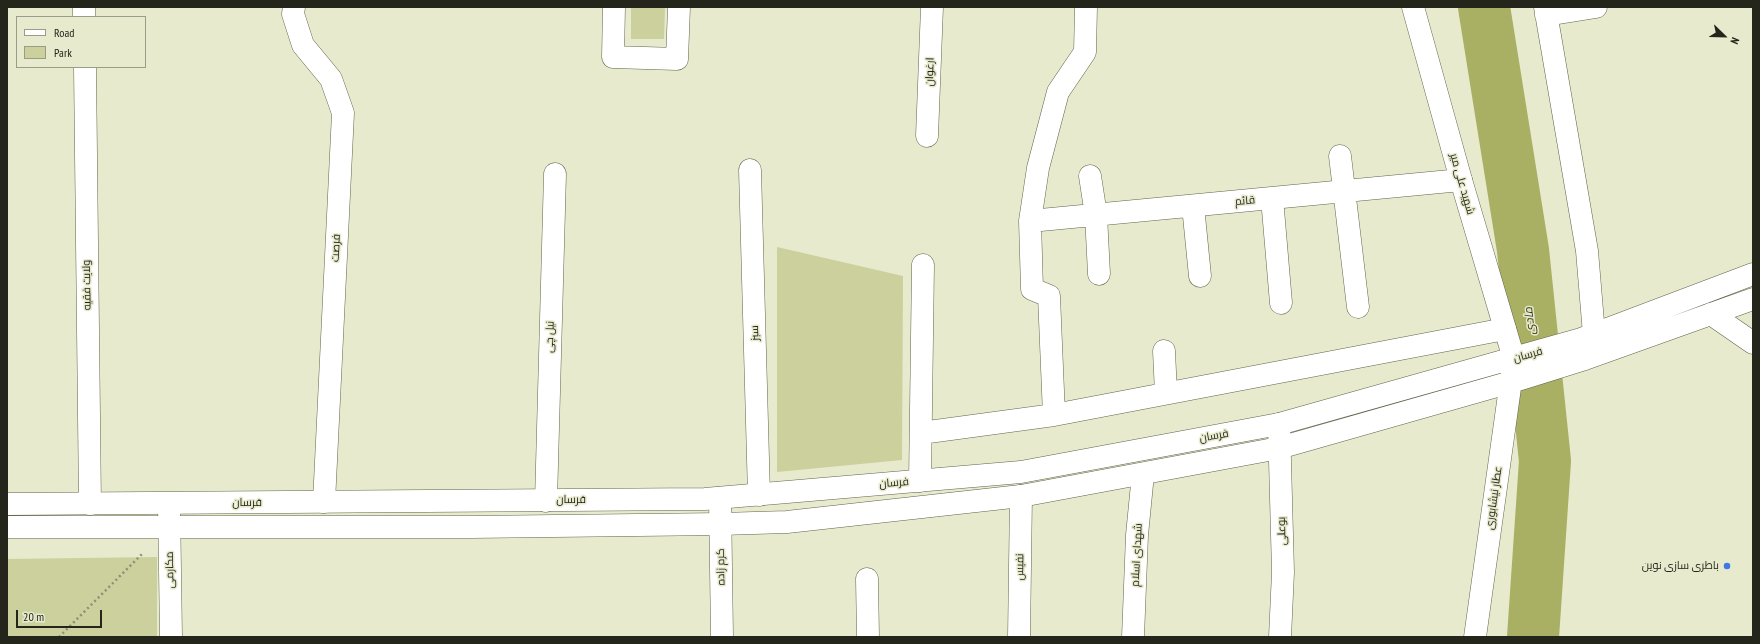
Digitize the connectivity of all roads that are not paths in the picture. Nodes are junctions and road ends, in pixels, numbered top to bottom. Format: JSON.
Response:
{"nodes":[{"id":1,"x":294,"y":7,"type":"edge"},
{"id":2,"x":614,"y":7,"type":"edge"},
{"id":3,"x":679,"y":7,"type":"edge"},
{"id":4,"x":932,"y":7,"type":"edge"},
{"id":5,"x":1086,"y":7,"type":"edge"},
{"id":6,"x":1413,"y":7,"type":"edge"},
{"id":7,"x":1596,"y":7,"type":"edge"},
{"id":8,"x":1545,"y":11,"type":"edge"},
{"id":9,"x":85,"y":68,"type":"edge"},
{"id":10,"x":927,"y":136,"type":"dead end"},
{"id":11,"x":1340,"y":156,"type":"dead end"},
{"id":12,"x":750,"y":170,"type":"dead end"},
{"id":13,"x":555,"y":174,"type":"dead end"},
{"id":14,"x":1090,"y":176,"type":"dead end"},
{"id":15,"x":1461,"y":180,"type":"junction"},
{"id":16,"x":1343,"y":192,"type":"junction"},
{"id":17,"x":1272,"y":198,"type":"junction"},
{"id":18,"x":1192,"y":206,"type":"junction"},
{"id":19,"x":1096,"y":214,"type":"junction"},
{"id":20,"x":1030,"y":220,"type":"junction"},
{"id":21,"x":923,"y":265,"type":"dead end"},
{"id":22,"x":1099,"y":274,"type":"dead end"},
{"id":23,"x":1753,"y":274,"type":"edge"},
{"id":24,"x":1200,"y":276,"type":"dead end"},
{"id":25,"x":1753,"y":300,"type":"edge"},
{"id":26,"x":1281,"y":303,"type":"dead end"},
{"id":27,"x":1358,"y":307,"type":"dead end"},
{"id":28,"x":1711,"y":314,"type":"junction"},
{"id":29,"x":1505,"y":329,"type":"junction"},
{"id":30,"x":1753,"y":343,"type":"edge"},
{"id":31,"x":1586,"y":344,"type":"junction"},
{"id":32,"x":1164,"y":351,"type":"dead end"},
{"id":33,"x":1514,"y":359,"type":"junction"},
{"id":34,"x":1511,"y":382,"type":"junction"},
{"id":35,"x":1166,"y":393,"type":"junction"},
{"id":36,"x":1054,"y":414,"type":"junction"},
{"id":37,"x":1279,"y":424,"type":"junction"},
{"id":38,"x":921,"y":433,"type":"junction"},
{"id":39,"x":1279,"y":448,"type":"junction"},
{"id":40,"x":1143,"y":474,"type":"junction"},
{"id":41,"x":920,"y":480,"type":"junction"},
{"id":42,"x":759,"y":495,"type":"junction"},
{"id":43,"x":1021,"y":496,"type":"junction"},
{"id":44,"x":720,"y":498,"type":"junction"},
{"id":45,"x":546,"y":501,"type":"junction"},
{"id":46,"x":324,"y":502,"type":"junction"},
{"id":47,"x":7,"y":504,"type":"edge"},
{"id":48,"x":90,"y":504,"type":"junction"},
{"id":49,"x":169,"y":504,"type":"junction"},
{"id":50,"x":720,"y":524,"type":"junction"},
{"id":51,"x":7,"y":527,"type":"edge"},
{"id":52,"x":169,"y":527,"type":"junction"},
{"id":53,"x":867,"y":578,"type":"dead end"},
{"id":54,"x":171,"y":637,"type":"edge"},
{"id":55,"x":722,"y":637,"type":"edge"},
{"id":56,"x":868,"y":637,"type":"edge"},
{"id":57,"x":1019,"y":637,"type":"edge"},
{"id":58,"x":1134,"y":637,"type":"edge"},
{"id":59,"x":1280,"y":637,"type":"edge"},
{"id":60,"x":1475,"y":637,"type":"edge"}],
"edges":[{"from":1,"to":46,"type":"street","name":"فرصت"},
{"from":2,"to":3,"type":"street"},
{"from":4,"to":10,"type":"street","name":"ارغوان"},
{"from":5,"to":20,"type":"street"},
{"from":6,"to":15,"type":"street","name":"شهید علی میر"},
{"from":7,"to":8,"type":"street"},
{"from":8,"to":31,"type":"street"},
{"from":9,"to":48,"type":"street","name":"ولایت فقیه"},
{"from":11,"to":16,"type":"street"},
{"from":12,"to":42,"type":"street","name":"سبز"},
{"from":13,"to":45,"type":"street","name":"نیل چی"},
{"from":14,"to":19,"type":"street"},
{"from":15,"to":16,"type":"street","name":"قائم"},
{"from":15,"to":29,"type":"street","name":"شهید علی میر"},
{"from":16,"to":17,"type":"street","name":"قائم"},
{"from":16,"to":27,"type":"street"},
{"from":17,"to":18,"type":"street","name":"قائم"},
{"from":17,"to":26,"type":"street"},
{"from":18,"to":19,"type":"street","name":"قائم"},
{"from":18,"to":24,"type":"street"},
{"from":19,"to":20,"type":"street","name":"قائم"},
{"from":19,"to":22,"type":"street"},
{"from":20,"to":36,"type":"street"},
{"from":21,"to":38,"type":"street"},
{"from":23,"to":31,"type":"street","name":"فرسان"},
{"from":25,"to":28,"type":"street","name":"فرسان"},
{"from":28,"to":30,"type":"street"},
{"from":28,"to":31,"type":"street","name":"فرسان"},
{"from":29,"to":33,"type":"street","name":"شهید علی میر"},
{"from":29,"to":35,"type":"street"},
{"from":31,"to":33,"type":"street","name":"فرسان"},
{"from":31,"to":34,"type":"street","name":"فرسان"},
{"from":32,"to":35,"type":"street"},
{"from":33,"to":34,"type":"street","name":"عطار نیشابوری"},
{"from":33,"to":37,"type":"street","name":"فرسان"},
{"from":34,"to":39,"type":"street","name":"فرسان"},
{"from":34,"to":60,"type":"street","name":"عطار نیشابوری"},
{"from":35,"to":36,"type":"street"},
{"from":36,"to":38,"type":"street"},
{"from":37,"to":39,"type":"street","name":"بوعلی"},
{"from":37,"to":41,"type":"street","name":"فرسان"},
{"from":38,"to":41,"type":"street"},
{"from":39,"to":40,"type":"street","name":"فرسان"},
{"from":39,"to":59,"type":"street","name":"بوعلی"},
{"from":40,"to":43,"type":"street","name":"فرسان"},
{"from":40,"to":58,"type":"street","name":"شهدای اسلام"},
{"from":41,"to":42,"type":"street","name":"فرسان"},
{"from":42,"to":44,"type":"street","name":"فرسان"},
{"from":43,"to":50,"type":"street","name":"فرسان"},
{"from":43,"to":57,"type":"street","name":"نفیس"},
{"from":44,"to":45,"type":"street","name":"فرسان"},
{"from":44,"to":50,"type":"street","name":"کرم زاده"},
{"from":45,"to":46,"type":"street","name":"فرسان"},
{"from":46,"to":49,"type":"street","name":"فرسان"},
{"from":47,"to":48,"type":"street","name":"فرسان"},
{"from":48,"to":49,"type":"street","name":"فرسان"},
{"from":49,"to":52,"type":"street","name":"مکارمی"},
{"from":50,"to":52,"type":"street","name":"فرسان"},
{"from":50,"to":55,"type":"street","name":"کرم زاده"},
{"from":51,"to":52,"type":"street","name":"فرسان"},
{"from":52,"to":54,"type":"street","name":"مکارمی"},
{"from":53,"to":56,"type":"street"}]}
